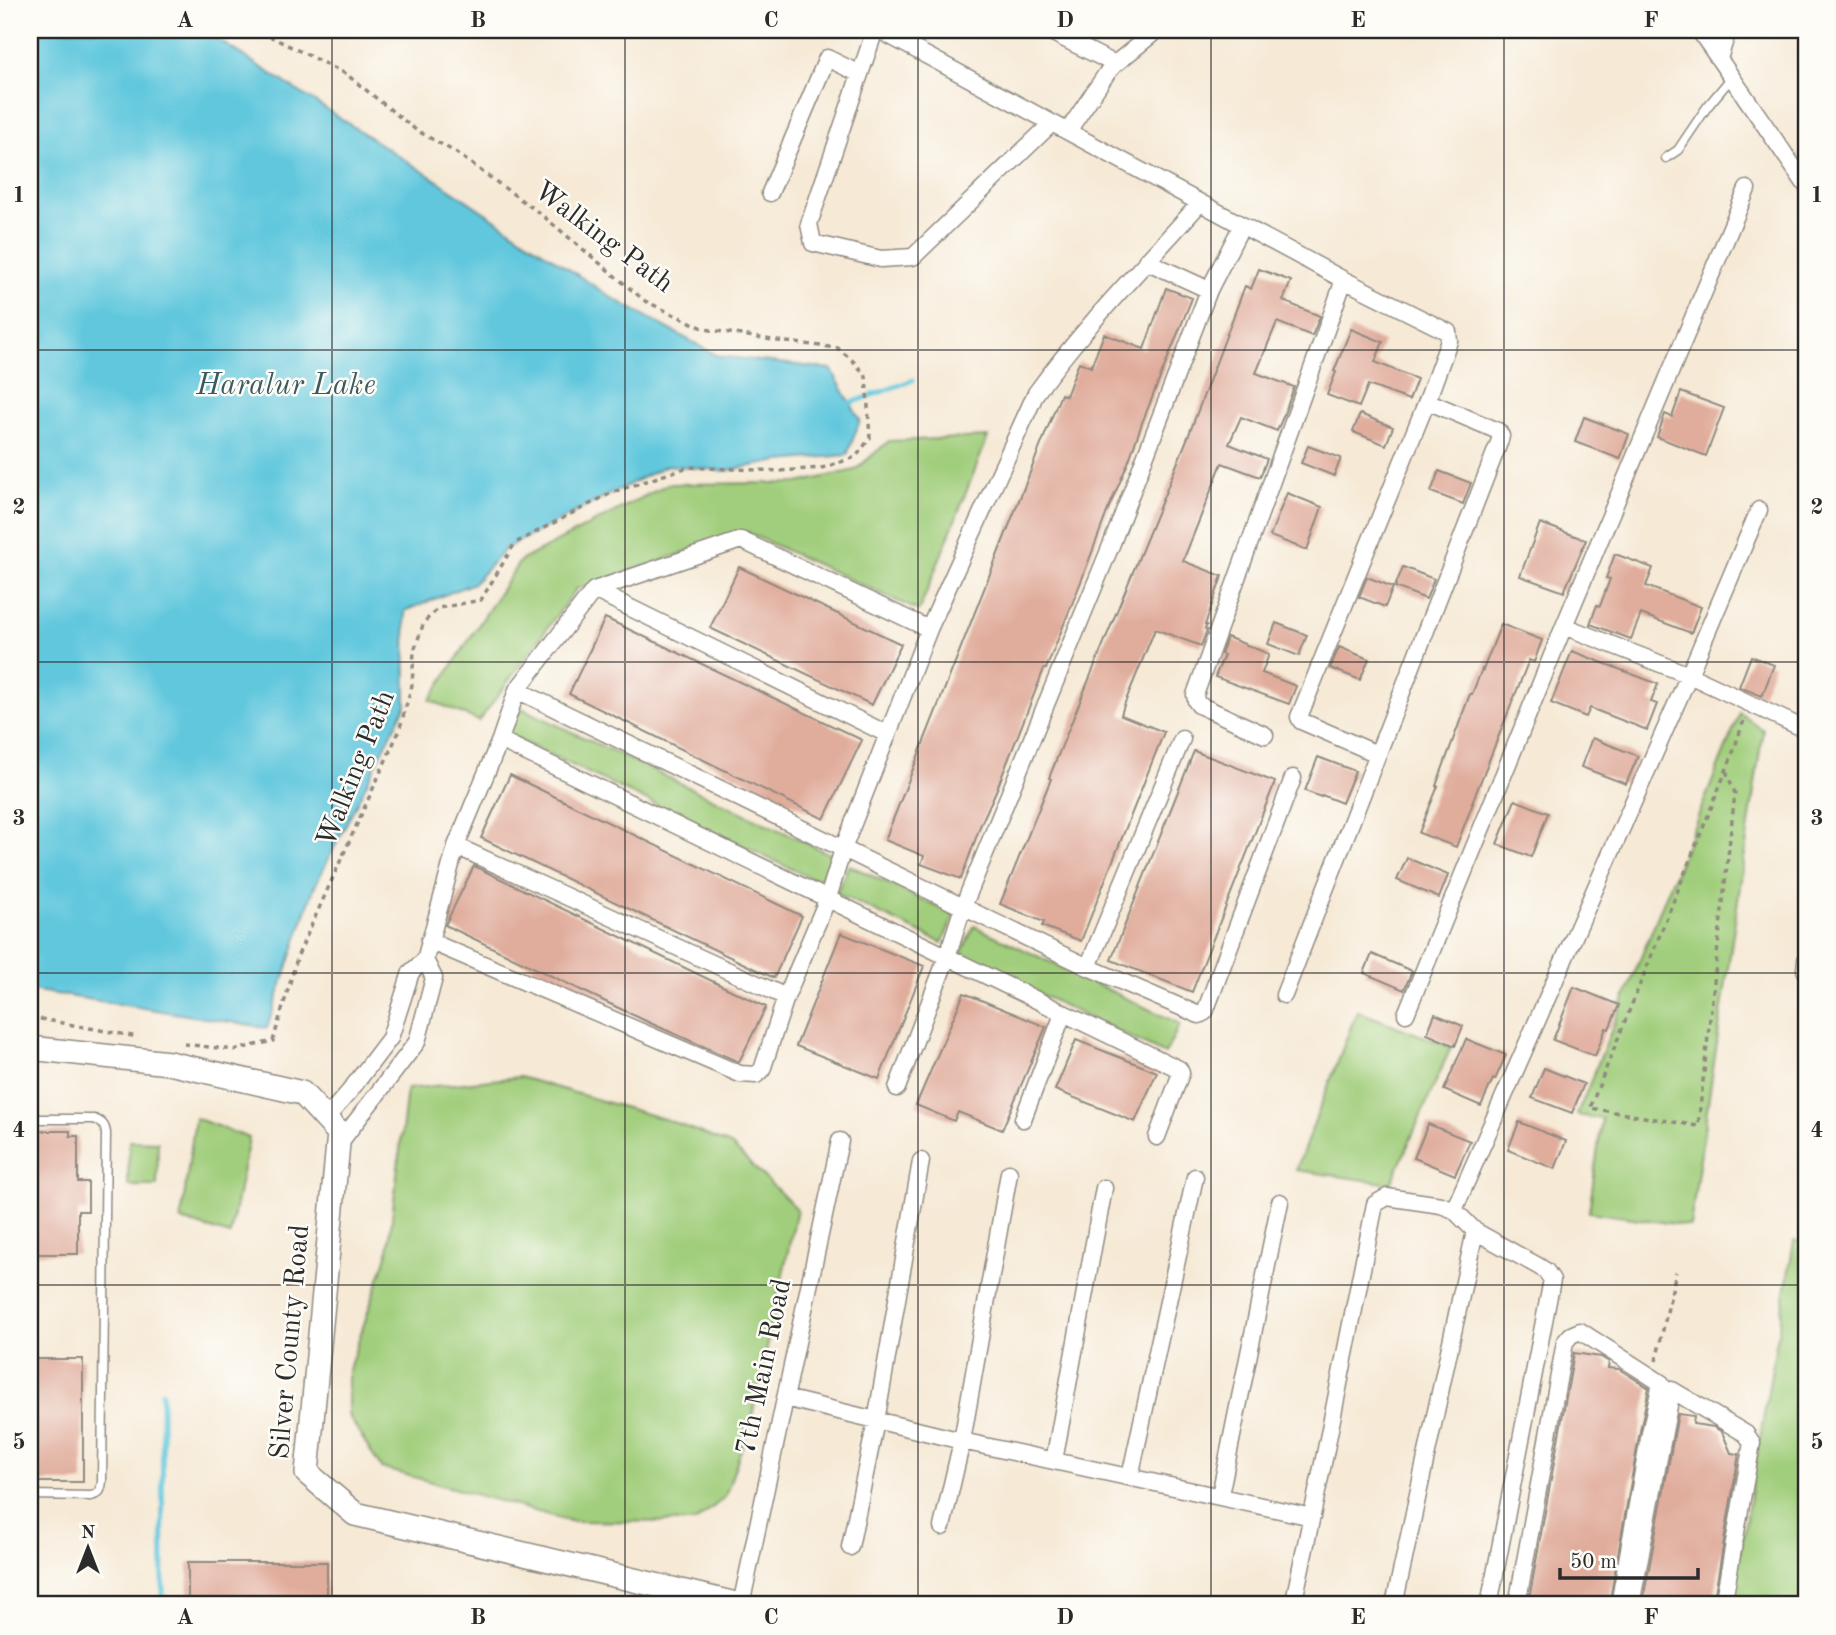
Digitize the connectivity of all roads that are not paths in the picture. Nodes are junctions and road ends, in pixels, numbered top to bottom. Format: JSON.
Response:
{"nodes":[{"id":1,"x":877,"y":30,"type":"edge"},
{"id":2,"x":1046,"y":30,"type":"edge"},
{"id":3,"x":1157,"y":30,"type":"edge"},
{"id":4,"x":1699,"y":30,"type":"edge"},
{"id":5,"x":1728,"y":30,"type":"edge"},
{"id":6,"x":1719,"y":59,"type":"junction"},
{"id":7,"x":1115,"y":64,"type":"junction"},
{"id":8,"x":860,"y":74,"type":"junction"},
{"id":9,"x":1732,"y":77,"type":"junction"},
{"id":10,"x":1052,"y":123,"type":"junction"},
{"id":11,"x":1068,"y":131,"type":"junction"},
{"id":12,"x":1666,"y":158,"type":"dead end"},
{"id":13,"x":1806,"y":185,"type":"edge"},
{"id":14,"x":1746,"y":188,"type":"dead end"},
{"id":15,"x":770,"y":193,"type":"dead end"},
{"id":16,"x":1200,"y":203,"type":"junction"},
{"id":17,"x":1242,"y":225,"type":"junction"},
{"id":18,"x":1146,"y":261,"type":"junction"},
{"id":19,"x":1344,"y":280,"type":"junction"},
{"id":20,"x":1209,"y":290,"type":"junction"},
{"id":21,"x":1427,"y":401,"type":"junction"},
{"id":22,"x":1759,"y":509,"type":"dead end"},
{"id":23,"x":594,"y":590,"type":"junction"},
{"id":24,"x":1564,"y":626,"type":"junction"},
{"id":25,"x":929,"y":629,"type":"junction"},
{"id":26,"x":1689,"y":675,"type":"junction"},
{"id":27,"x":517,"y":690,"type":"junction"},
{"id":28,"x":1806,"y":728,"type":"edge"},
{"id":29,"x":887,"y":734,"type":"junction"},
{"id":30,"x":1265,"y":735,"type":"dead end"},
{"id":31,"x":1182,"y":739,"type":"dead end"},
{"id":32,"x":500,"y":740,"type":"junction"},
{"id":33,"x":1377,"y":754,"type":"junction"},
{"id":34,"x":1293,"y":779,"type":"dead end"},
{"id":35,"x":456,"y":845,"type":"junction"},
{"id":36,"x":843,"y":849,"type":"junction"},
{"id":37,"x":828,"y":898,"type":"junction"},
{"id":38,"x":963,"y":907,"type":"junction"},
{"id":39,"x":429,"y":941,"type":"junction"},
{"id":40,"x":947,"y":957,"type":"junction"},
{"id":41,"x":425,"y":960,"type":"junction"},
{"id":42,"x":1088,"y":967,"type":"junction"},
{"id":43,"x":1284,"y":995,"type":"dead end"},
{"id":44,"x":786,"y":997,"type":"junction"},
{"id":45,"x":1406,"y":1013,"type":"dead end"},
{"id":46,"x":1063,"y":1014,"type":"junction"},
{"id":47,"x":30,"y":1048,"type":"edge"},
{"id":48,"x":897,"y":1088,"type":"dead end"},
{"id":49,"x":326,"y":1118,"type":"junction"},
{"id":50,"x":30,"y":1119,"type":"edge"},
{"id":51,"x":1023,"y":1119,"type":"dead end"},
{"id":52,"x":1157,"y":1137,"type":"dead end"},
{"id":53,"x":840,"y":1140,"type":"dead end"},
{"id":54,"x":338,"y":1145,"type":"junction"},
{"id":55,"x":921,"y":1161,"type":"dead end"},
{"id":56,"x":1009,"y":1173,"type":"dead end"},
{"id":57,"x":1195,"y":1177,"type":"dead end"},
{"id":58,"x":1104,"y":1188,"type":"dead end"},
{"id":59,"x":1280,"y":1202,"type":"dead end"},
{"id":60,"x":1454,"y":1210,"type":"junction"},
{"id":61,"x":1475,"y":1231,"type":"junction"},
{"id":62,"x":785,"y":1398,"type":"junction"},
{"id":63,"x":876,"y":1421,"type":"junction"},
{"id":64,"x":962,"y":1441,"type":"junction"},
{"id":65,"x":1054,"y":1461,"type":"junction"},
{"id":66,"x":1130,"y":1477,"type":"junction"},
{"id":67,"x":30,"y":1495,"type":"edge"},
{"id":68,"x":1220,"y":1496,"type":"junction"},
{"id":69,"x":1312,"y":1517,"type":"junction"},
{"id":70,"x":942,"y":1527,"type":"dead end"},
{"id":71,"x":850,"y":1548,"type":"dead end"},
{"id":72,"x":740,"y":1605,"type":"edge"},
{"id":73,"x":1293,"y":1605,"type":"edge"},
{"id":74,"x":1394,"y":1605,"type":"edge"},
{"id":75,"x":1489,"y":1605,"type":"edge"},
{"id":76,"x":1517,"y":1605,"type":"edge"},
{"id":77,"x":1619,"y":1605,"type":"edge"},
{"id":78,"x":1631,"y":1605,"type":"edge"},
{"id":79,"x":1723,"y":1605,"type":"edge"}],
"edges":[{"from":1,"to":8,"type":"street"},
{"from":1,"to":10,"type":"street"},
{"from":2,"to":7,"type":"street"},
{"from":3,"to":7,"type":"street"},
{"from":4,"to":6,"type":"street"},
{"from":5,"to":6,"type":"street"},
{"from":6,"to":9,"type":"street"},
{"from":7,"to":11,"type":"street"},
{"from":8,"to":10,"type":"street"},
{"from":8,"to":15,"type":"street"},
{"from":9,"to":12,"type":"lane"},
{"from":9,"to":13,"type":"street"},
{"from":10,"to":11,"type":"street"},
{"from":11,"to":16,"type":"street"},
{"from":14,"to":24,"type":"street"},
{"from":16,"to":17,"type":"street"},
{"from":16,"to":18,"type":"street"},
{"from":17,"to":19,"type":"street"},
{"from":17,"to":20,"type":"street"},
{"from":18,"to":20,"type":"street"},
{"from":18,"to":25,"type":"street"},
{"from":19,"to":21,"type":"street"},
{"from":19,"to":30,"type":"street"},
{"from":20,"to":38,"type":"street"},
{"from":21,"to":33,"type":"street"},
{"from":21,"to":33,"type":"street"},
{"from":22,"to":26,"type":"street"},
{"from":23,"to":25,"type":"street"},
{"from":23,"to":27,"type":"street"},
{"from":23,"to":29,"type":"street"},
{"from":24,"to":26,"type":"street"},
{"from":24,"to":45,"type":"street"},
{"from":25,"to":29,"type":"street"},
{"from":26,"to":28,"type":"street"},
{"from":26,"to":60,"type":"street"},
{"from":27,"to":32,"type":"street"},
{"from":27,"to":36,"type":"street"},
{"from":29,"to":36,"type":"street"},
{"from":31,"to":42,"type":"street"},
{"from":32,"to":35,"type":"street"},
{"from":32,"to":37,"type":"street"},
{"from":33,"to":43,"type":"street"},
{"from":34,"to":42,"type":"street"},
{"from":35,"to":39,"type":"street"},
{"from":35,"to":44,"type":"street"},
{"from":36,"to":37,"type":"street"},
{"from":36,"to":38,"type":"street"},
{"from":37,"to":40,"type":"street"},
{"from":37,"to":44,"type":"street"},
{"from":38,"to":40,"type":"street"},
{"from":38,"to":42,"type":"street"},
{"from":39,"to":41,"type":"street"},
{"from":39,"to":44,"type":"street"},
{"from":40,"to":46,"type":"street"},
{"from":40,"to":48,"type":"street"},
{"from":41,"to":49,"type":"street"},
{"from":41,"to":54,"type":"street"},
{"from":46,"to":51,"type":"street"},
{"from":46,"to":52,"type":"street"},
{"from":47,"to":49,"type":"street","name":"Silver County Road"},
{"from":49,"to":54,"type":"street","name":"Silver County Road"},
{"from":50,"to":67,"type":"lane"},
{"from":53,"to":62,"type":"street","name":"7th Main Road"},
{"from":54,"to":72,"type":"street","name":"Silver County Road"},
{"from":55,"to":63,"type":"street"},
{"from":56,"to":64,"type":"street"},
{"from":57,"to":66,"type":"street"},
{"from":58,"to":65,"type":"street"},
{"from":59,"to":68,"type":"street"},
{"from":60,"to":61,"type":"street"},
{"from":60,"to":69,"type":"street"},
{"from":61,"to":74,"type":"street"},
{"from":61,"to":75,"type":"street"},
{"from":62,"to":63,"type":"street"},
{"from":62,"to":72,"type":"street","name":"7th Main Road"},
{"from":63,"to":64,"type":"street"},
{"from":63,"to":71,"type":"street"},
{"from":64,"to":65,"type":"street"},
{"from":64,"to":70,"type":"street"},
{"from":65,"to":66,"type":"street"},
{"from":66,"to":68,"type":"street"},
{"from":68,"to":69,"type":"street"},
{"from":69,"to":73,"type":"street"},
{"from":76,"to":77,"type":"street"},
{"from":78,"to":79,"type":"street"}]}
